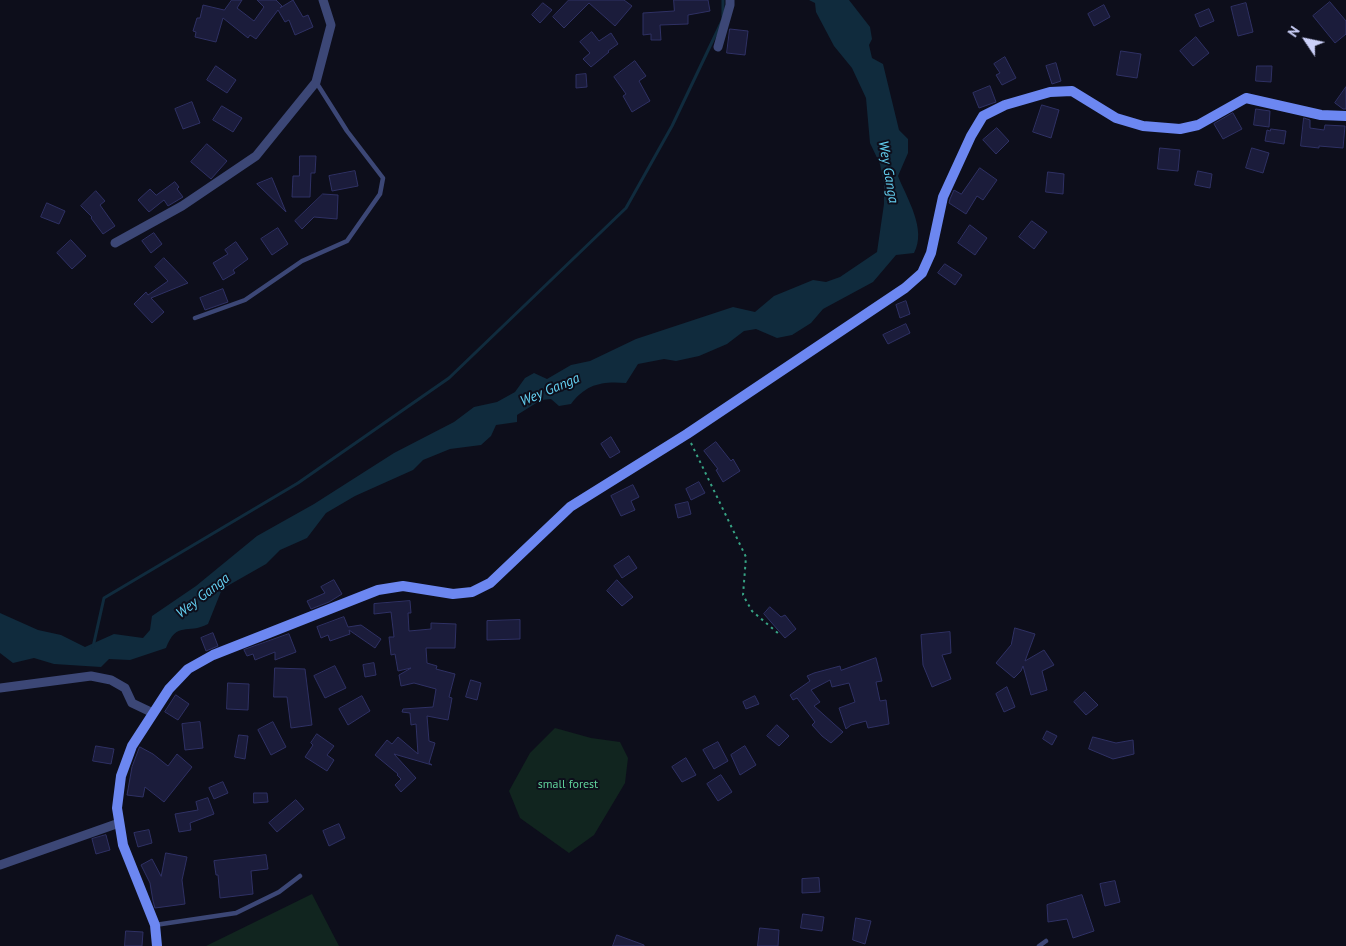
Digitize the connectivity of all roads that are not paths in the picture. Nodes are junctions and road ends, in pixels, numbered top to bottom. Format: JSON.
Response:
{"nodes":[{"id":1,"x":323,"y":0,"type":"edge"},
{"id":2,"x":730,"y":0,"type":"edge"},
{"id":3,"x":718,"y":47,"type":"dead end"},
{"id":4,"x":316,"y":82,"type":"junction"},
{"id":5,"x":1346,"y":116,"type":"edge"},
{"id":6,"x":115,"y":243,"type":"dead end"},
{"id":7,"x":195,"y":318,"type":"dead end"},
{"id":8,"x":0,"y":688,"type":"edge"},
{"id":9,"x":153,"y":713,"type":"junction"},
{"id":10,"x":119,"y":823,"type":"junction"},
{"id":11,"x":0,"y":865,"type":"edge"},
{"id":12,"x":300,"y":876,"type":"dead end"},
{"id":13,"x":155,"y":925,"type":"junction"},
{"id":14,"x":1046,"y":940,"type":"dead end"},
{"id":15,"x":157,"y":946,"type":"edge"},
{"id":16,"x":1039,"y":946,"type":"edge"}],
"edges":[{"from":1,"to":4,"type":"street"},
{"from":2,"to":3,"type":"street"},
{"from":4,"to":6,"type":"street"},
{"from":4,"to":7,"type":"lane"},
{"from":5,"to":9,"type":"street"},
{"from":8,"to":9,"type":"street"},
{"from":9,"to":10,"type":"street"},
{"from":10,"to":11,"type":"street"},
{"from":10,"to":13,"type":"street"},
{"from":12,"to":13,"type":"lane"},
{"from":13,"to":15,"type":"street"},
{"from":14,"to":16,"type":"lane"}]}
